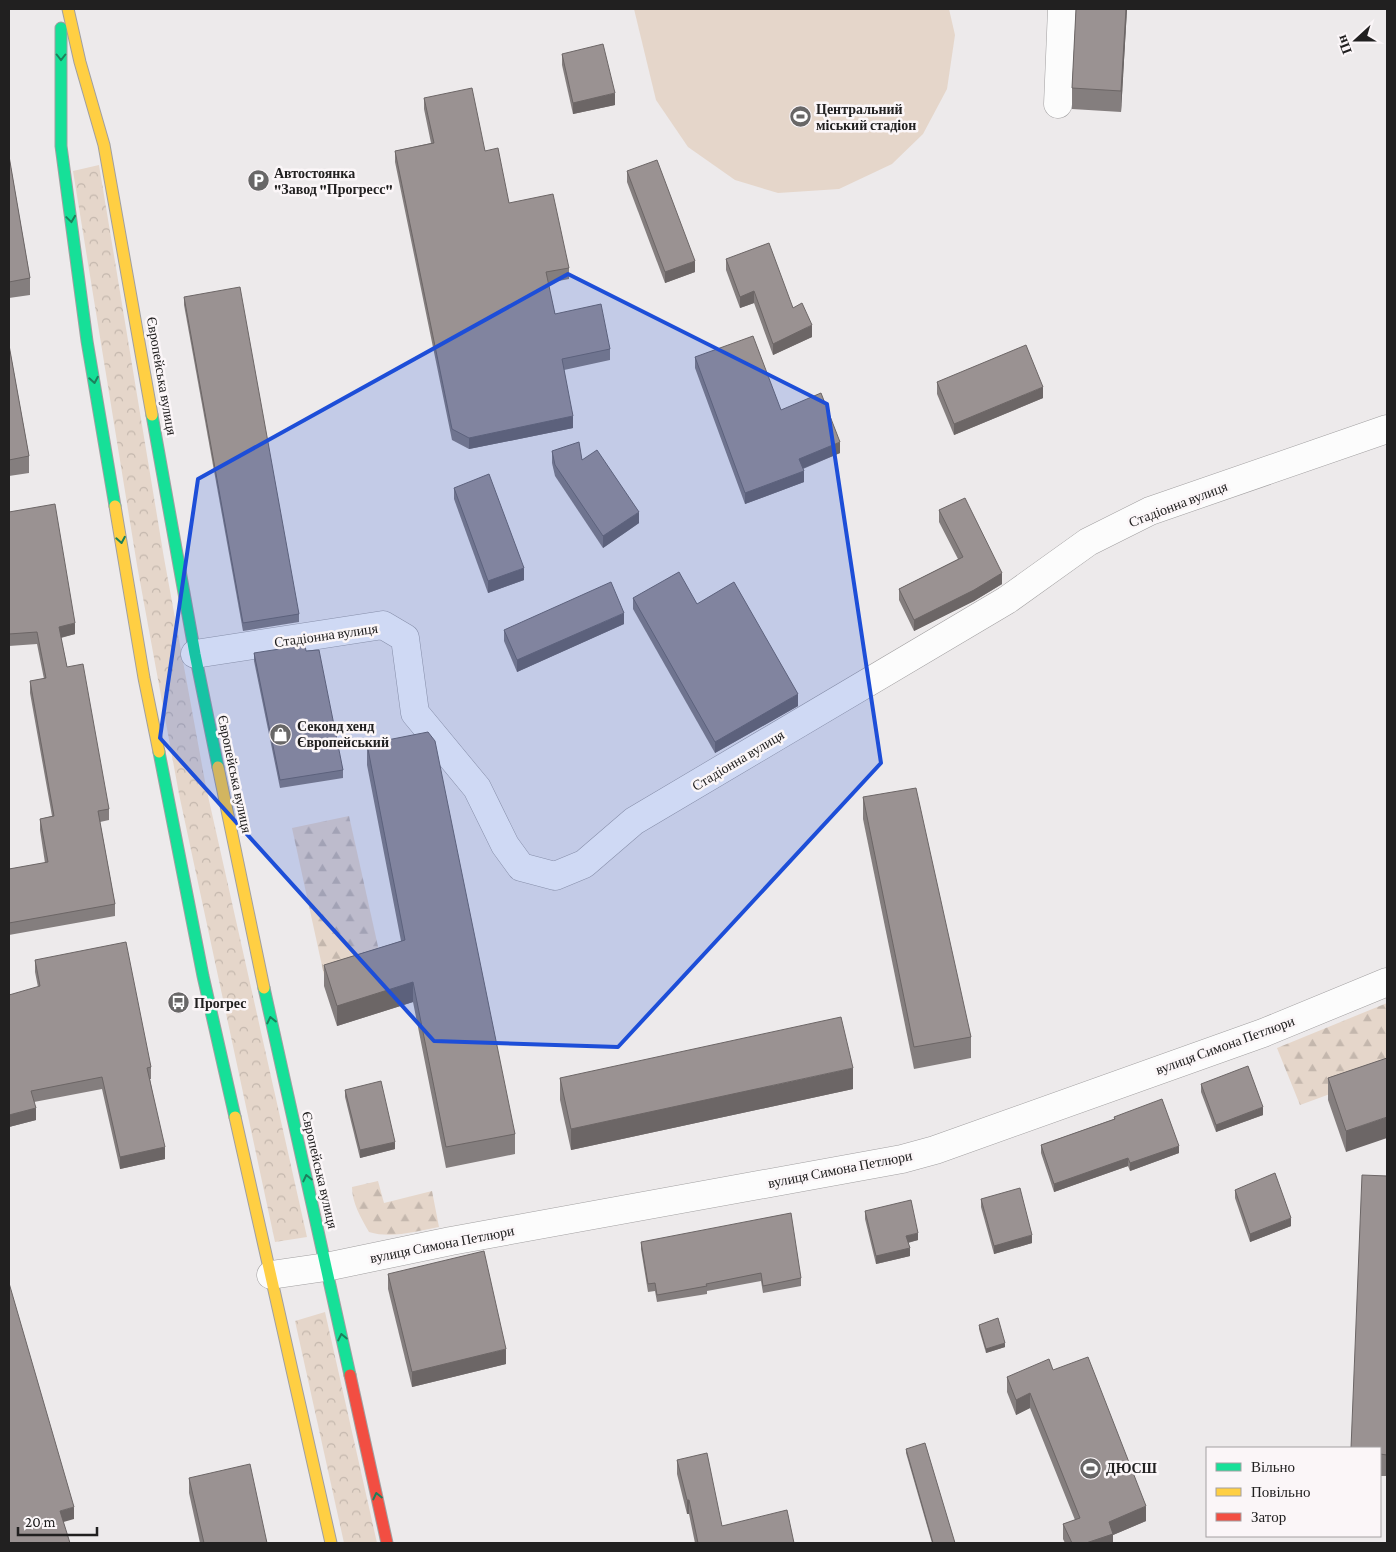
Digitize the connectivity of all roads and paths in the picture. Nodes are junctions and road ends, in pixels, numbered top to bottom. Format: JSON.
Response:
{"nodes":[{"id":1,"x":60,"y":9,"type":"edge"},
{"id":2,"x":68,"y":9,"type":"edge"},
{"id":3,"x":1062,"y":9,"type":"edge"},
{"id":4,"x":1058,"y":104,"type":"dead end"},
{"id":5,"x":1387,"y":429,"type":"edge"},
{"id":6,"x":195,"y":654,"type":"junction"},
{"id":7,"x":1387,"y":982,"type":"edge"},
{"id":8,"x":326,"y":1267,"type":"junction"},
{"id":9,"x":271,"y":1275,"type":"junction"},
{"id":10,"x":332,"y":1543,"type":"edge"},
{"id":11,"x":388,"y":1543,"type":"edge"}],
"edges":[{"from":1,"to":9,"type":"street","one_way":true},
{"from":2,"to":6,"type":"street","name":"Європейська вулиця"},
{"from":3,"to":4,"type":"street"},
{"from":5,"to":6,"type":"street","name":"Стадіонна вулиця"},
{"from":8,"to":6,"type":"street","name":"Європейська вулиця","one_way":true},
{"from":7,"to":8,"type":"street","name":"вулиця Симона Петлюри"},
{"from":8,"to":9,"type":"street","name":"вулиця Симона Петлюри"},
{"from":11,"to":8,"type":"street","name":"Європейська вулиця","one_way":true},
{"from":9,"to":10,"type":"street"}]}
